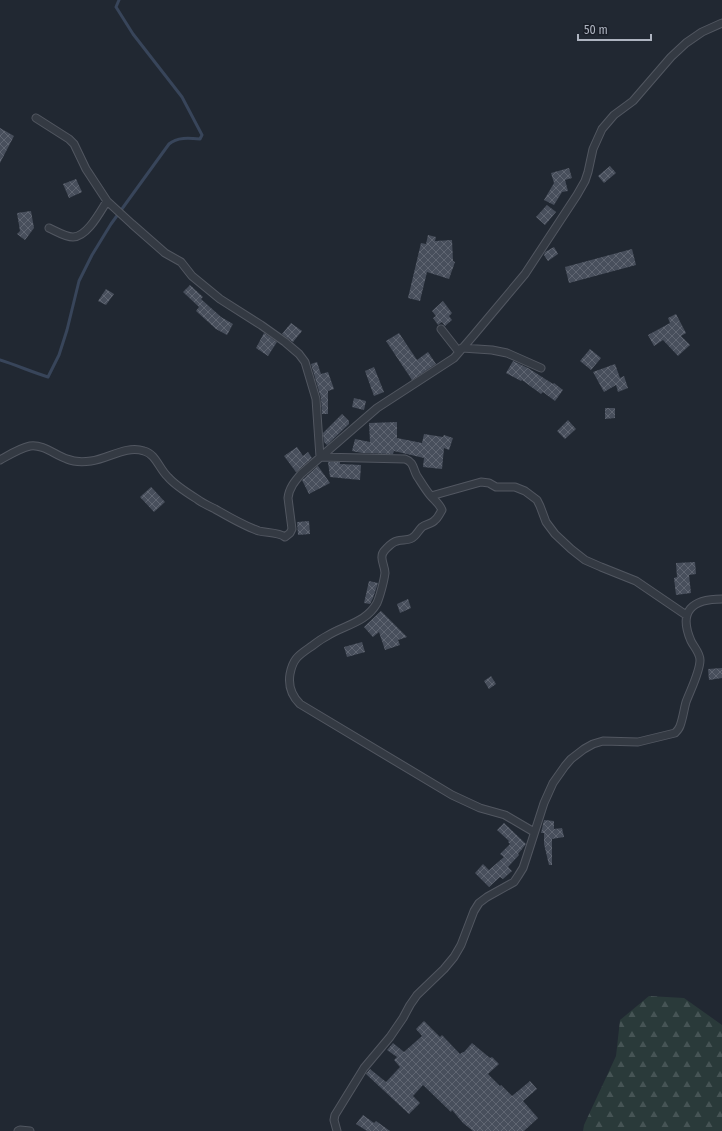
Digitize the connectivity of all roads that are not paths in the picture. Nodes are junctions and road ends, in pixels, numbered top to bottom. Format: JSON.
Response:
{"nodes":[{"id":1,"x":722,"y":23,"type":"edge"},
{"id":2,"x":36,"y":118,"type":"dead end"},
{"id":3,"x":107,"y":201,"type":"junction"},
{"id":4,"x":49,"y":228,"type":"dead end"},
{"id":5,"x":440,"y":329,"type":"dead end"},
{"id":6,"x":461,"y":350,"type":"junction"},
{"id":7,"x":541,"y":368,"type":"dead end"},
{"id":8,"x":320,"y":457,"type":"junction"},
{"id":9,"x":0,"y":460,"type":"edge"},
{"id":10,"x":431,"y":496,"type":"junction"},
{"id":11,"x":722,"y":599,"type":"edge"},
{"id":12,"x":686,"y":614,"type":"junction"},
{"id":13,"x":534,"y":832,"type":"junction"},
{"id":14,"x":18,"y":1131,"type":"edge"},
{"id":15,"x":30,"y":1131,"type":"edge"},
{"id":16,"x":337,"y":1131,"type":"edge"}],
"edges":[{"from":1,"to":6,"type":"street"},
{"from":2,"to":3,"type":"street"},
{"from":3,"to":4,"type":"street"},
{"from":3,"to":8,"type":"street"},
{"from":5,"to":6,"type":"street"},
{"from":6,"to":7,"type":"street"},
{"from":6,"to":8,"type":"street"},
{"from":8,"to":9,"type":"street"},
{"from":8,"to":10,"type":"street"},
{"from":10,"to":12,"type":"street"},
{"from":10,"to":13,"type":"street"},
{"from":11,"to":12,"type":"street"},
{"from":12,"to":13,"type":"street"},
{"from":13,"to":16,"type":"street"},
{"from":14,"to":15,"type":"street"}]}
